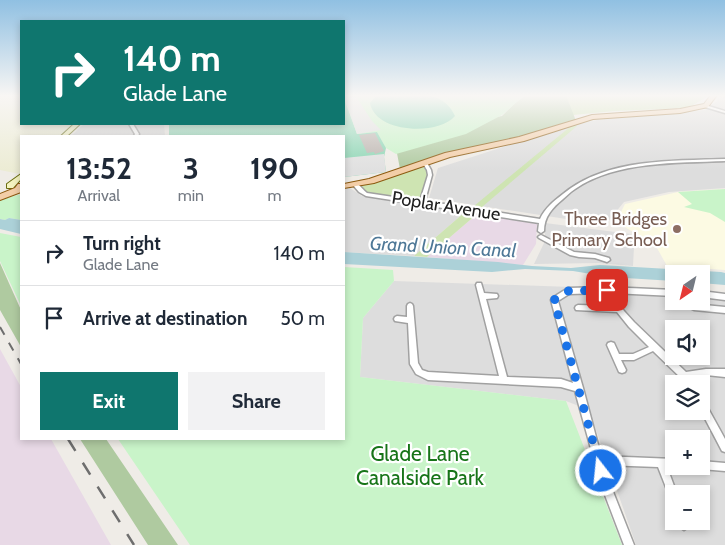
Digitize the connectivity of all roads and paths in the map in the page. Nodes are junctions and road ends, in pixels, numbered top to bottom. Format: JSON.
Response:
{"nodes":[{"id":1,"x":581,"y":120,"type":"edge"},
{"id":2,"x":76,"y":125,"type":"edge"},
{"id":3,"x":65,"y":135,"type":"edge"},
{"id":4,"x":725,"y":160,"type":"edge"},
{"id":5,"x":424,"y":162,"type":"junction"},
{"id":6,"x":356,"y":184,"type":"junction"},
{"id":7,"x":17,"y":186,"type":"edge"},
{"id":8,"x":345,"y":186,"type":"edge"},
{"id":9,"x":0,"y":197,"type":"edge"},
{"id":10,"x":422,"y":202,"type":"junction"},
{"id":11,"x":540,"y":221,"type":"junction"},
{"id":12,"x":541,"y":234,"type":"joint"},
{"id":13,"x":607,"y":260,"type":"dead end"},
{"id":14,"x":479,"y":285,"type":"dead end"},
{"id":15,"x":607,"y":290,"type":"junction"},
{"id":16,"x":665,"y":293,"type":"edge"},
{"id":17,"x":710,"y":295,"type":"edge"},
{"id":18,"x":482,"y":296,"type":"junction"},
{"id":19,"x":495,"y":296,"type":"dead end"},
{"id":20,"x":725,"y":297,"type":"edge"},
{"id":21,"x":410,"y":306,"type":"dead end"},
{"id":22,"x":710,"y":307,"type":"edge"},
{"id":23,"x":578,"y":308,"type":"dead end"},
{"id":24,"x":618,"y":309,"type":"junction"},
{"id":25,"x":725,"y":310,"type":"edge"},
{"id":26,"x":398,"y":320,"type":"dead end"},
{"id":27,"x":411,"y":320,"type":"junction"},
{"id":28,"x":611,"y":345,"type":"dead end"},
{"id":29,"x":655,"y":347,"type":"junction"},
{"id":30,"x":616,"y":357,"type":"junction"},
{"id":31,"x":622,"y":370,"type":"dead end"},
{"id":32,"x":725,"y":373,"type":"edge"},
{"id":33,"x":682,"y":375,"type":"edge"},
{"id":34,"x":699,"y":375,"type":"edge"},
{"id":35,"x":504,"y":380,"type":"junction"},
{"id":36,"x":579,"y":388,"type":"junction"},
{"id":37,"x":710,"y":420,"type":"edge"},
{"id":38,"x":725,"y":448,"type":"edge"},
{"id":39,"x":598,"y":460,"type":"junction"},
{"id":40,"x":661,"y":462,"type":"junction"},
{"id":41,"x":665,"y":463,"type":"edge"},
{"id":42,"x":710,"y":466,"type":"edge"},
{"id":43,"x":725,"y":467,"type":"edge"},
{"id":44,"x":601,"y":471,"type":"dead end"},
{"id":45,"x":605,"y":482,"type":"dead end"},
{"id":46,"x":670,"y":485,"type":"edge"},
{"id":47,"x":629,"y":545,"type":"edge"}],
"edges":[{"from":1,"to":5,"type":"main road"},
{"from":2,"to":3,"type":"main road"},
{"from":4,"to":11,"type":"street"},
{"from":5,"to":6,"type":"main road"},
{"from":5,"to":10,"type":"street"},
{"from":6,"to":8,"type":"main road"},
{"from":6,"to":10,"type":"street","name":"Poplar Avenue"},
{"from":7,"to":9,"type":"main road"},
{"from":10,"to":11,"type":"street","name":"Poplar Avenue"},
{"from":11,"to":12,"type":"street"},
{"from":12,"to":13,"type":"street"},
{"from":14,"to":18,"type":"street"},
{"from":15,"to":16,"type":"street"},
{"from":15,"to":24,"type":"street"},
{"from":15,"to":36,"type":"street"},
{"from":17,"to":20,"type":"street"},
{"from":18,"to":19,"type":"street"},
{"from":18,"to":35,"type":"street"},
{"from":21,"to":27,"type":"street"},
{"from":22,"to":25,"type":"street"},
{"from":23,"to":24,"type":"street"},
{"from":24,"to":29,"type":"street"},
{"from":26,"to":27,"type":"street"},
{"from":27,"to":35,"type":"street"},
{"from":28,"to":30,"type":"street"},
{"from":29,"to":30,"type":"street"},
{"from":29,"to":33,"type":"street"},
{"from":30,"to":31,"type":"street"},
{"from":32,"to":34,"type":"street"},
{"from":35,"to":36,"type":"street"},
{"from":36,"to":39,"type":"street"},
{"from":37,"to":38,"type":"street"},
{"from":39,"to":40,"type":"street"},
{"from":39,"to":44,"type":"street"},
{"from":40,"to":41,"type":"street"},
{"from":40,"to":46,"type":"street"},
{"from":42,"to":43,"type":"street"},
{"from":45,"to":47,"type":"street"}]}
